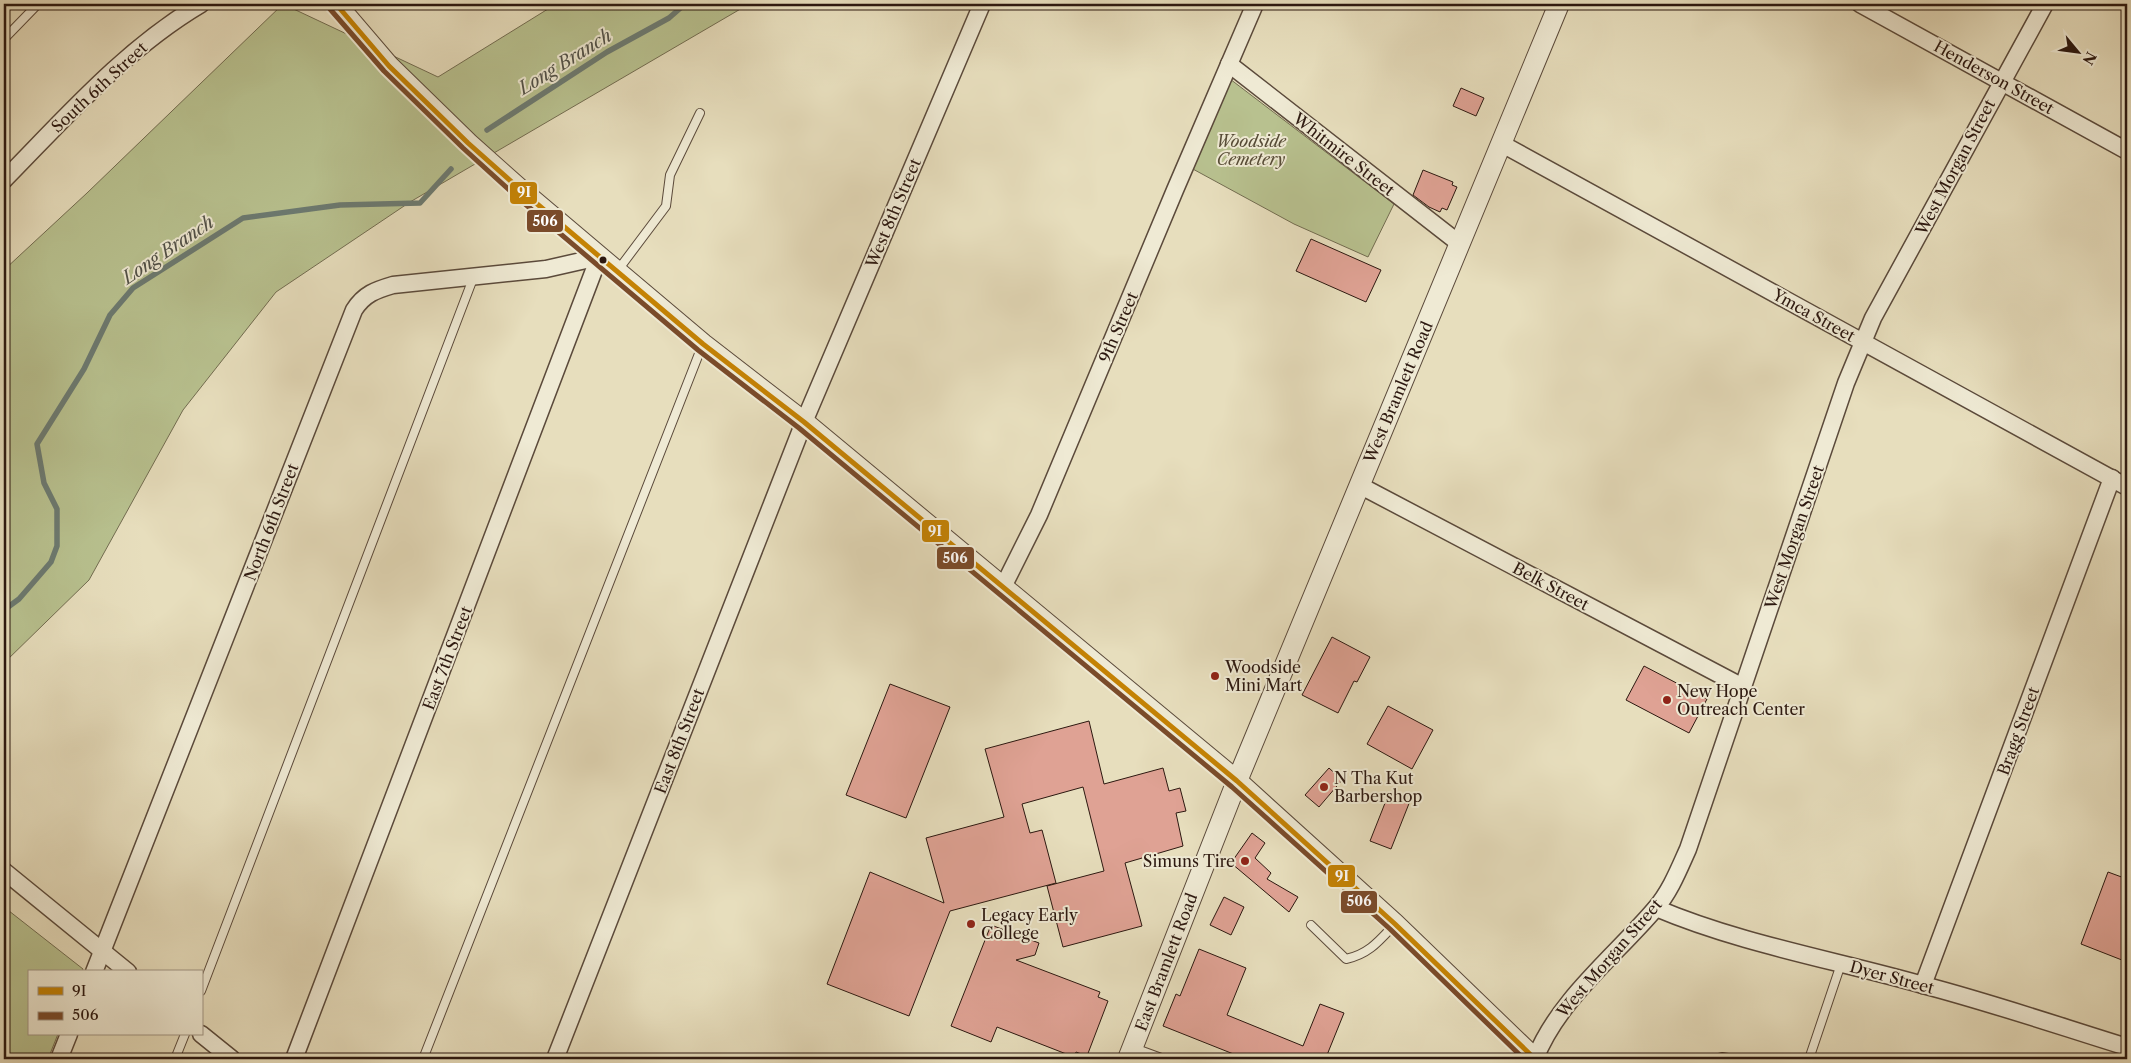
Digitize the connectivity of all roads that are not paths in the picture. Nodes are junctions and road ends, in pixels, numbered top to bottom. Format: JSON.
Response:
{"nodes":[{"id":1,"x":38,"y":4,"type":"edge"},
{"id":2,"x":201,"y":4,"type":"edge"},
{"id":3,"x":336,"y":4,"type":"edge"},
{"id":4,"x":982,"y":4,"type":"edge"},
{"id":5,"x":1256,"y":4,"type":"edge"},
{"id":6,"x":1559,"y":4,"type":"edge"},
{"id":7,"x":1860,"y":4,"type":"edge"},
{"id":8,"x":2045,"y":4,"type":"edge"},
{"id":9,"x":4,"y":39,"type":"edge"},
{"id":10,"x":1229,"y":64,"type":"junction"},
{"id":11,"x":2002,"y":81,"type":"junction"},
{"id":12,"x":700,"y":113,"type":"dead end"},
{"id":13,"x":1502,"y":144,"type":"junction"},
{"id":14,"x":2127,"y":151,"type":"edge"},
{"id":15,"x":4,"y":180,"type":"edge"},
{"id":16,"x":1460,"y":244,"type":"junction"},
{"id":17,"x":599,"y":257,"type":"junction"},
{"id":18,"x":617,"y":272,"type":"junction"},
{"id":19,"x":474,"y":276,"type":"junction"},
{"id":20,"x":1864,"y":342,"type":"junction"},
{"id":21,"x":703,"y":344,"type":"junction"},
{"id":22,"x":804,"y":422,"type":"junction"},
{"id":23,"x":2112,"y":478,"type":"junction"},
{"id":24,"x":1360,"y":484,"type":"junction"},
{"id":25,"x":2127,"y":487,"type":"edge"},
{"id":26,"x":1003,"y":587,"type":"junction"},
{"id":27,"x":1743,"y":687,"type":"junction"},
{"id":28,"x":1237,"y":781,"type":"junction"},
{"id":29,"x":4,"y":871,"type":"edge"},
{"id":30,"x":1656,"y":908,"type":"junction"},
{"id":31,"x":1395,"y":924,"type":"junction"},
{"id":32,"x":1311,"y":925,"type":"dead end"},
{"id":33,"x":102,"y":950,"type":"junction"},
{"id":34,"x":1841,"y":964,"type":"junction"},
{"id":35,"x":95,"y":970,"type":"edge"},
{"id":36,"x":126,"y":970,"type":"edge"},
{"id":37,"x":1923,"y":985,"type":"junction"},
{"id":38,"x":202,"y":988,"type":"edge"},
{"id":39,"x":202,"y":1035,"type":"edge"},
{"id":40,"x":68,"y":1036,"type":"edge"},
{"id":41,"x":184,"y":1036,"type":"edge"},
{"id":42,"x":2127,"y":1047,"type":"edge"},
{"id":43,"x":1130,"y":1053,"type":"edge"},
{"id":44,"x":59,"y":1059,"type":"edge"},
{"id":45,"x":175,"y":1059,"type":"edge"},
{"id":46,"x":232,"y":1059,"type":"edge"},
{"id":47,"x":294,"y":1059,"type":"edge"},
{"id":48,"x":423,"y":1059,"type":"edge"},
{"id":49,"x":555,"y":1059,"type":"edge"},
{"id":50,"x":1164,"y":1059,"type":"edge"},
{"id":51,"x":1535,"y":1059,"type":"edge"},
{"id":52,"x":1716,"y":1059,"type":"edge"},
{"id":53,"x":1734,"y":1059,"type":"edge"},
{"id":54,"x":1809,"y":1059,"type":"edge"}],
"edges":[{"from":1,"to":9,"type":"lane"},
{"from":2,"to":15,"type":"street","name":"South 6th Street"},
{"from":3,"to":17,"type":"street"},
{"from":4,"to":22,"type":"street","name":"West 8th Street"},
{"from":5,"to":10,"type":"street","name":"9th Street"},
{"from":6,"to":13,"type":"street","name":"West Bramlett Road"},
{"from":7,"to":11,"type":"street","name":"Henderson Street"},
{"from":8,"to":11,"type":"street","name":"West Morgan Street"},
{"from":10,"to":16,"type":"street","name":"Whitmire Street"},
{"from":10,"to":26,"type":"street","name":"9th Street"},
{"from":11,"to":14,"type":"street","name":"Henderson Street"},
{"from":11,"to":20,"type":"street","name":"West Morgan Street"},
{"from":12,"to":18,"type":"lane"},
{"from":13,"to":16,"type":"street","name":"West Bramlett Road"},
{"from":13,"to":20,"type":"street","name":"Ymca Street"},
{"from":16,"to":24,"type":"street","name":"West Bramlett Road"},
{"from":17,"to":18,"type":"street"},
{"from":17,"to":19,"type":"street","name":"North 6th Street"},
{"from":17,"to":47,"type":"street","name":"East 7th Street"},
{"from":18,"to":21,"type":"street"},
{"from":19,"to":33,"type":"street","name":"North 6th Street"},
{"from":19,"to":38,"type":"lane"},
{"from":20,"to":23,"type":"street","name":"Ymca Street"},
{"from":20,"to":27,"type":"street","name":"West Morgan Street"},
{"from":21,"to":22,"type":"street"},
{"from":21,"to":48,"type":"lane"},
{"from":22,"to":26,"type":"street"},
{"from":22,"to":49,"type":"street","name":"East 8th Street"},
{"from":23,"to":25,"type":"street","name":"Ymca Street"},
{"from":23,"to":37,"type":"street","name":"Bragg Street"},
{"from":24,"to":27,"type":"street","name":"Belk Street"},
{"from":24,"to":28,"type":"street","name":"West Bramlett Road"},
{"from":26,"to":28,"type":"street"},
{"from":27,"to":30,"type":"street","name":"West Morgan Street"},
{"from":28,"to":31,"type":"street"},
{"from":28,"to":43,"type":"street","name":"East Bramlett Road"},
{"from":29,"to":33,"type":"street"},
{"from":30,"to":34,"type":"street","name":"Dyer Street"},
{"from":30,"to":51,"type":"street","name":"West Morgan Street"},
{"from":31,"to":32,"type":"lane"},
{"from":31,"to":51,"type":"street"},
{"from":33,"to":35,"type":"street","name":"North 6th Street"},
{"from":33,"to":36,"type":"street"},
{"from":34,"to":37,"type":"street","name":"Dyer Street"},
{"from":34,"to":54,"type":"lane"},
{"from":37,"to":42,"type":"street","name":"Dyer Street"},
{"from":39,"to":46,"type":"street"},
{"from":40,"to":44,"type":"street"},
{"from":41,"to":45,"type":"lane"},
{"from":43,"to":50,"type":"lane"},
{"from":52,"to":53,"type":"lane"}]}
